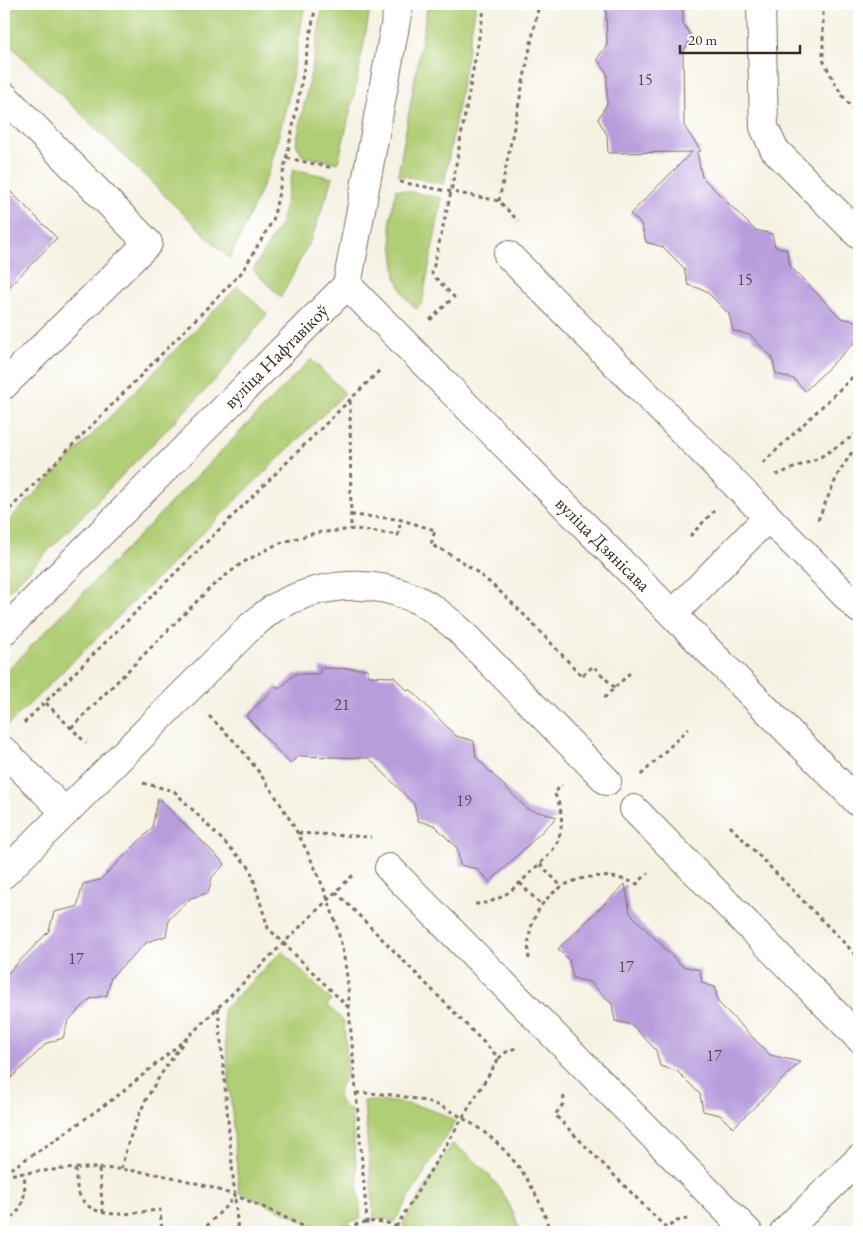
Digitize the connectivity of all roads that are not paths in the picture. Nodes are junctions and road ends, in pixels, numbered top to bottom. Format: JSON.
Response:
{"nodes":[{"id":1,"x":399,"y":4,"type":"edge"},
{"id":2,"x":761,"y":4,"type":"edge"},
{"id":3,"x":4,"y":96,"type":"edge"},
{"id":4,"x":859,"y":235,"type":"edge"},
{"id":5,"x":508,"y":255,"type":"dead end"},
{"id":6,"x":347,"y":285,"type":"junction"},
{"id":7,"x":4,"y":385,"type":"edge"},
{"id":8,"x":768,"y":517,"type":"junction"},
{"id":9,"x":859,"y":609,"type":"edge"},
{"id":10,"x":673,"y":614,"type":"junction"},
{"id":11,"x":4,"y":631,"type":"edge"},
{"id":12,"x":11,"y":740,"type":"edge"},
{"id":13,"x":607,"y":781,"type":"dead end"},
{"id":14,"x":859,"y":803,"type":"edge"},
{"id":15,"x":634,"y":809,"type":"dead end"},
{"id":16,"x":65,"y":812,"type":"junction"},
{"id":17,"x":389,"y":868,"type":"dead end"},
{"id":18,"x":4,"y":874,"type":"edge"},
{"id":19,"x":859,"y":1038,"type":"edge"},
{"id":20,"x":859,"y":1159,"type":"edge"},
{"id":21,"x":748,"y":1232,"type":"edge"},
{"id":22,"x":784,"y":1232,"type":"edge"}],
"edges":[{"from":1,"to":6,"type":"street"},
{"from":2,"to":4,"type":"street"},
{"from":3,"to":7,"type":"street"},
{"from":5,"to":8,"type":"street"},
{"from":6,"to":10,"type":"street","name":"вуліца Дзянісава"},
{"from":6,"to":11,"type":"street","name":"вуліца Нафтавікоў"},
{"from":8,"to":9,"type":"street"},
{"from":8,"to":10,"type":"street"},
{"from":10,"to":14,"type":"street","name":"вуліца Дзянісава"},
{"from":12,"to":16,"type":"street"},
{"from":13,"to":16,"type":"street"},
{"from":15,"to":19,"type":"street"},
{"from":16,"to":18,"type":"street"},
{"from":17,"to":21,"type":"street"},
{"from":20,"to":22,"type":"street"}]}
